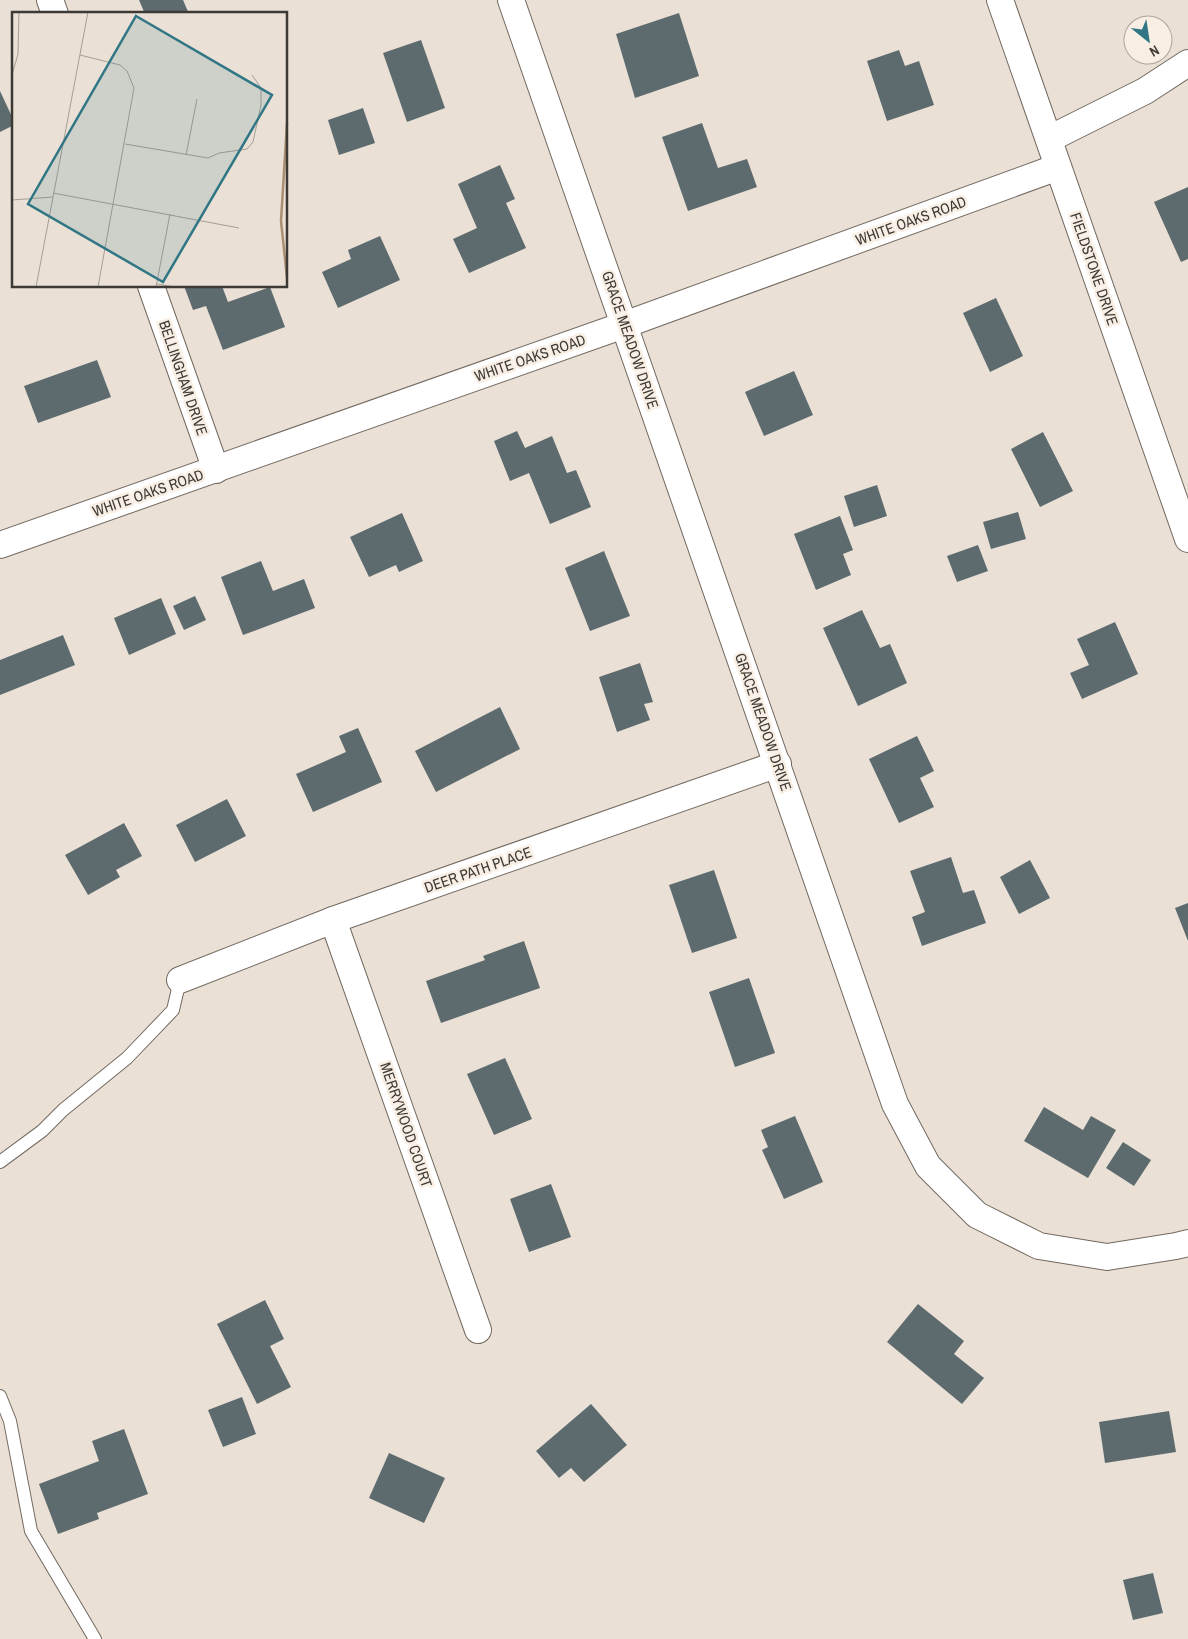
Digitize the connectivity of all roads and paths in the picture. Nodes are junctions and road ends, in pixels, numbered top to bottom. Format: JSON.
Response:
{"nodes":[{"id":1,"x":50,"y":0,"type":"edge"},
{"id":2,"x":511,"y":0,"type":"edge"},
{"id":3,"x":1000,"y":0,"type":"edge"},
{"id":4,"x":54,"y":12,"type":"edge"},
{"id":5,"x":1188,"y":63,"type":"edge"},
{"id":6,"x":1049,"y":139,"type":"junction"},
{"id":7,"x":1058,"y":168,"type":"junction"},
{"id":8,"x":152,"y":288,"type":"edge"},
{"id":9,"x":624,"y":325,"type":"junction"},
{"id":10,"x":216,"y":470,"type":"junction"},
{"id":11,"x":1188,"y":539,"type":"edge"},
{"id":12,"x":0,"y":545,"type":"edge"},
{"id":13,"x":778,"y":764,"type":"junction"},
{"id":14,"x":334,"y":920,"type":"junction"},
{"id":15,"x":180,"y":980,"type":"joint"},
{"id":16,"x":0,"y":1162,"type":"edge"},
{"id":17,"x":1188,"y":1243,"type":"edge"},
{"id":18,"x":478,"y":1330,"type":"dead end"},
{"id":19,"x":0,"y":1396,"type":"edge"},
{"id":20,"x":95,"y":1639,"type":"edge"}],
"edges":[{"from":1,"to":4,"type":"street"},
{"from":2,"to":9,"type":"street","name":"GRACE MEADOW DRIVE"},
{"from":3,"to":6,"type":"street","name":"FIELDSTONE DRIVE"},
{"from":5,"to":6,"type":"street"},
{"from":6,"to":7,"type":"street","name":"FIELDSTONE DRIVE"},
{"from":7,"to":9,"type":"street","name":"WHITE OAKS ROAD"},
{"from":7,"to":11,"type":"street","name":"FIELDSTONE DRIVE"},
{"from":8,"to":10,"type":"street","name":"BELLINGHAM DRIVE"},
{"from":9,"to":10,"type":"street","name":"WHITE OAKS ROAD"},
{"from":9,"to":13,"type":"street","name":"GRACE MEADOW DRIVE"},
{"from":10,"to":12,"type":"street","name":"WHITE OAKS ROAD"},
{"from":13,"to":14,"type":"street","name":"DEER PATH PLACE"},
{"from":13,"to":17,"type":"street","name":"GRACE MEADOW DRIVE"},
{"from":14,"to":15,"type":"street","name":"DEER PATH PLACE"},
{"from":14,"to":18,"type":"street","name":"MERRYWOOD COURT"},
{"from":15,"to":16,"type":"lane"},
{"from":19,"to":20,"type":"lane"}]}
